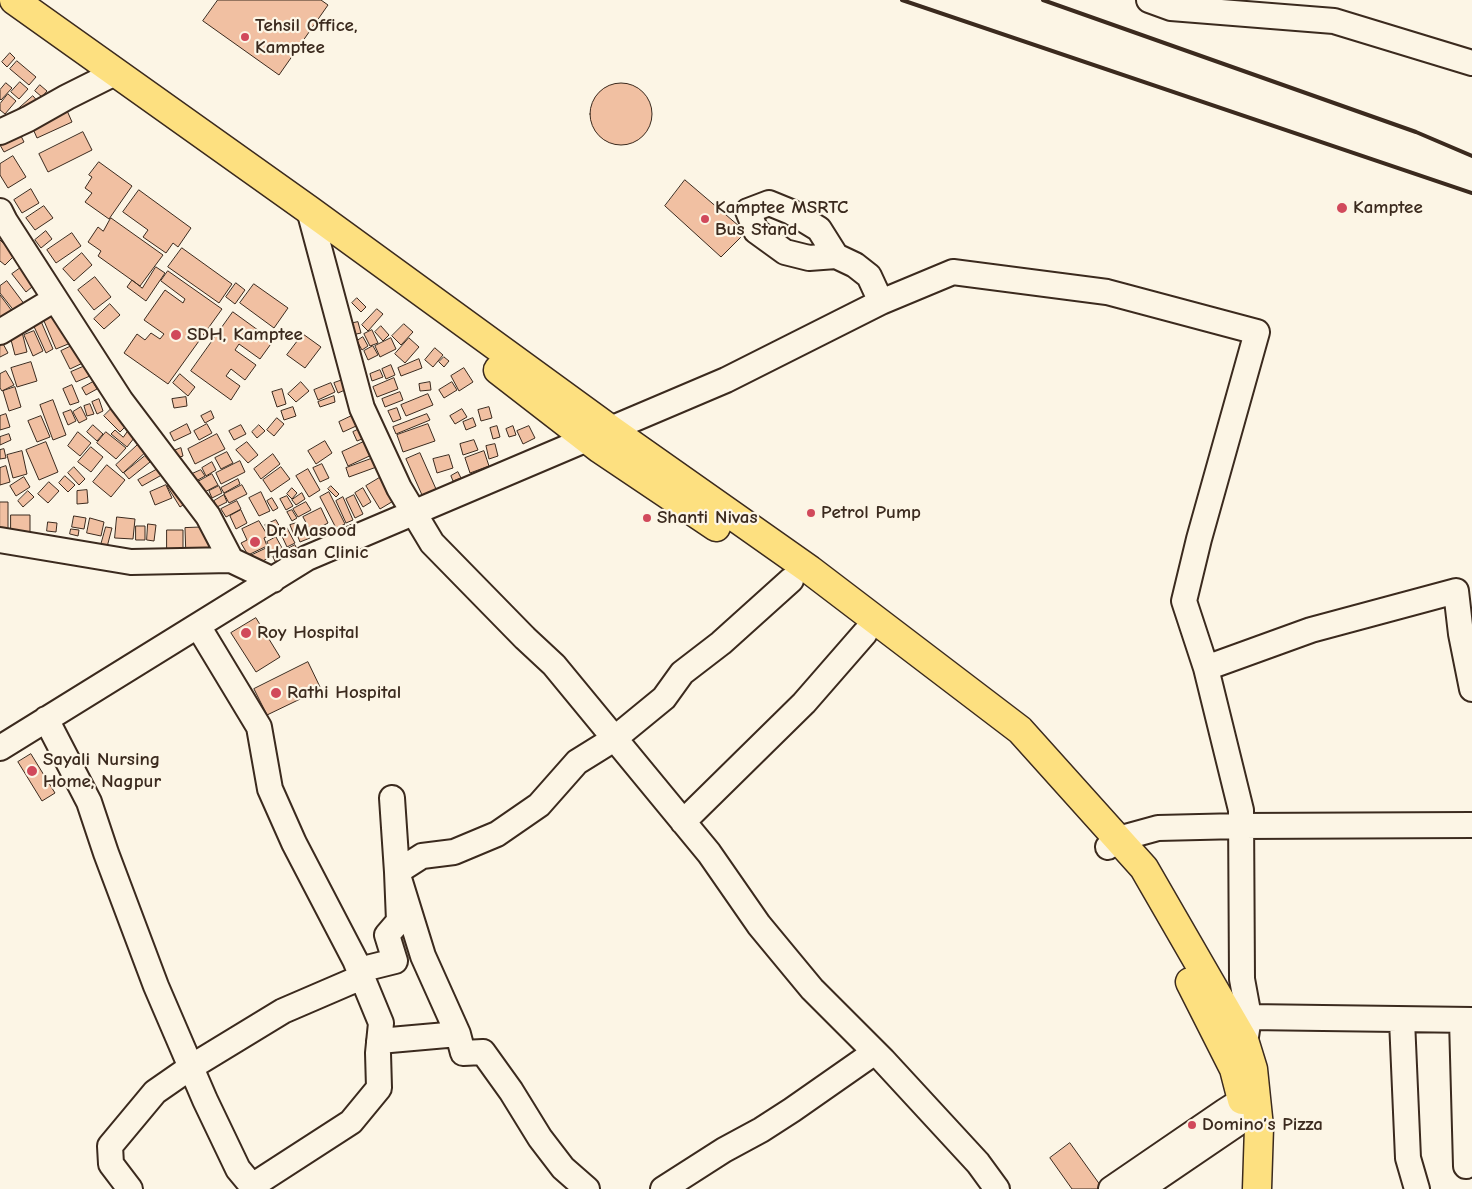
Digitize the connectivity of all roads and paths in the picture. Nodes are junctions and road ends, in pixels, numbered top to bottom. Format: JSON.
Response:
{"nodes":[{"id":1,"x":14,"y":0,"type":"edge"},
{"id":2,"x":1149,"y":0,"type":"edge"},
{"id":3,"x":0,"y":14,"type":"edge"},
{"id":4,"x":1472,"y":63,"type":"edge"},
{"id":5,"x":108,"y":76,"type":"junction"},
{"id":6,"x":0,"y":132,"type":"edge"},
{"id":7,"x":0,"y":211,"type":"edge"},
{"id":8,"x":312,"y":222,"type":"junction"},
{"id":9,"x":836,"y":256,"type":"dead end"},
{"id":10,"x":56,"y":299,"type":"junction"},
{"id":11,"x":881,"y":302,"type":"junction"},
{"id":12,"x":0,"y":332,"type":"edge"},
{"id":13,"x":599,"y":434,"type":"junction"},
{"id":14,"x":413,"y":513,"type":"junction"},
{"id":15,"x":0,"y":540,"type":"edge"},
{"id":16,"x":758,"y":546,"type":"junction"},
{"id":17,"x":231,"y":560,"type":"junction"},
{"id":18,"x":273,"y":580,"type":"junction"},
{"id":19,"x":790,"y":580,"type":"junction"},
{"id":20,"x":817,"y":587,"type":"junction"},
{"id":21,"x":1464,"y":587,"type":"edge"},
{"id":22,"x":198,"y":626,"type":"junction"},
{"id":23,"x":865,"y":632,"type":"junction"},
{"id":24,"x":1206,"y":668,"type":"junction"},
{"id":25,"x":1472,"y":689,"type":"edge"},
{"id":26,"x":46,"y":719,"type":"junction"},
{"id":27,"x":614,"y":739,"type":"junction"},
{"id":28,"x":0,"y":748,"type":"edge"},
{"id":29,"x":392,"y":798,"type":"dead end"},
{"id":30,"x":683,"y":822,"type":"junction"},
{"id":31,"x":1472,"y":825,"type":"edge"},
{"id":32,"x":1240,"y":826,"type":"junction"},
{"id":33,"x":1113,"y":843,"type":"junction"},
{"id":34,"x":398,"y":872,"type":"junction"},
{"id":35,"x":361,"y":973,"type":"junction"},
{"id":36,"x":1402,"y":1020,"type":"junction"},
{"id":37,"x":1467,"y":1020,"type":"edge"},
{"id":38,"x":1247,"y":1030,"type":"junction"},
{"id":39,"x":458,"y":1034,"type":"junction"},
{"id":40,"x":379,"y":1041,"type":"junction"},
{"id":41,"x":875,"y":1052,"type":"junction"},
{"id":42,"x":191,"y":1067,"type":"junction"},
{"id":43,"x":1234,"y":1069,"type":"junction"},
{"id":44,"x":1249,"y":1107,"type":"junction"},
{"id":45,"x":1466,"y":1166,"type":"dead end"},
{"id":46,"x":251,"y":1188,"type":"edge"},
{"id":47,"x":130,"y":1189,"type":"edge"},
{"id":48,"x":587,"y":1189,"type":"edge"},
{"id":49,"x":664,"y":1189,"type":"edge"},
{"id":50,"x":997,"y":1189,"type":"edge"},
{"id":51,"x":1111,"y":1189,"type":"edge"},
{"id":52,"x":1141,"y":1189,"type":"edge"},
{"id":53,"x":1241,"y":1189,"type":"edge"},
{"id":54,"x":1257,"y":1189,"type":"edge"},
{"id":55,"x":1417,"y":1189,"type":"edge"}],
"edges":[{"from":1,"to":5,"type":"highway"},
{"from":2,"to":4,"type":"street"},
{"from":3,"to":5,"type":"highway"},
{"from":5,"to":6,"type":"street"},
{"from":5,"to":8,"type":"highway"},
{"from":7,"to":10,"type":"street"},
{"from":8,"to":13,"type":"highway"},
{"from":8,"to":14,"type":"street"},
{"from":9,"to":11,"type":"street"},
{"from":10,"to":12,"type":"street"},
{"from":10,"to":17,"type":"street"},
{"from":11,"to":13,"type":"street"},
{"from":11,"to":24,"type":"street"},
{"from":13,"to":14,"type":"street"},
{"from":13,"to":16,"type":"highway"},
{"from":14,"to":18,"type":"street"},
{"from":14,"to":27,"type":"street"},
{"from":15,"to":17,"type":"street"},
{"from":16,"to":19,"type":"highway"},
{"from":16,"to":20,"type":"highway"},
{"from":17,"to":18,"type":"street"},
{"from":18,"to":22,"type":"street"},
{"from":19,"to":20,"type":"highway"},
{"from":19,"to":27,"type":"street"},
{"from":20,"to":23,"type":"highway"},
{"from":20,"to":33,"type":"highway"},
{"from":21,"to":24,"type":"street"},
{"from":21,"to":25,"type":"street"},
{"from":22,"to":26,"type":"street"},
{"from":22,"to":35,"type":"street"},
{"from":23,"to":30,"type":"street"},
{"from":23,"to":33,"type":"highway"},
{"from":24,"to":32,"type":"street"},
{"from":26,"to":28,"type":"street"},
{"from":26,"to":42,"type":"street"},
{"from":27,"to":30,"type":"street"},
{"from":27,"to":34,"type":"street"},
{"from":29,"to":34,"type":"street"},
{"from":30,"to":41,"type":"street"},
{"from":31,"to":32,"type":"street"},
{"from":32,"to":33,"type":"street"},
{"from":32,"to":38,"type":"street"},
{"from":33,"to":38,"type":"highway"},
{"from":33,"to":43,"type":"highway"},
{"from":34,"to":35,"type":"street"},
{"from":34,"to":39,"type":"street"},
{"from":35,"to":40,"type":"street"},
{"from":35,"to":42,"type":"street"},
{"from":36,"to":37,"type":"street"},
{"from":36,"to":38,"type":"street"},
{"from":36,"to":55,"type":"street"},
{"from":37,"to":45,"type":"street"},
{"from":38,"to":43,"type":"street"},
{"from":38,"to":44,"type":"highway"},
{"from":39,"to":40,"type":"street"},
{"from":39,"to":48,"type":"street"},
{"from":40,"to":46,"type":"street"},
{"from":41,"to":49,"type":"street"},
{"from":41,"to":50,"type":"street"},
{"from":42,"to":46,"type":"street"},
{"from":42,"to":47,"type":"street"},
{"from":43,"to":44,"type":"highway"},
{"from":44,"to":51,"type":"street"},
{"from":44,"to":52,"type":"street"},
{"from":44,"to":53,"type":"highway"},
{"from":44,"to":54,"type":"highway"}]}
